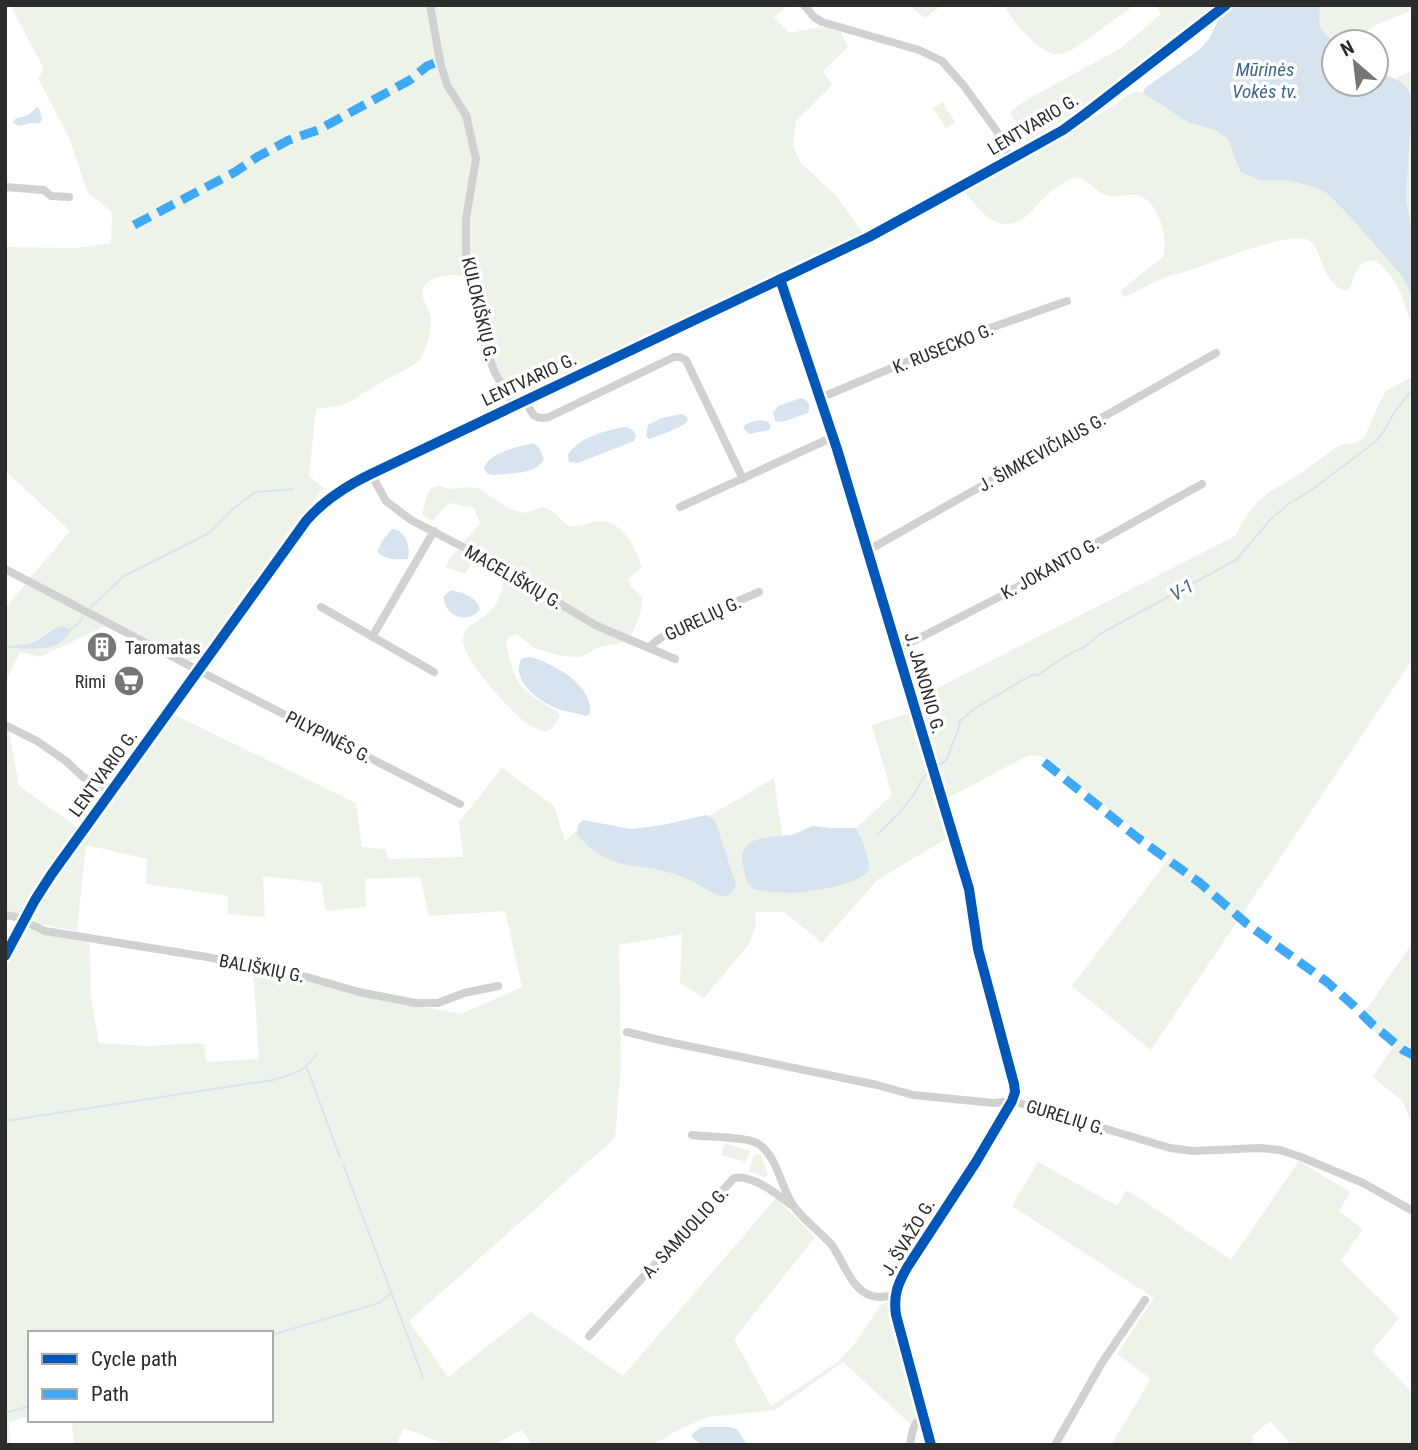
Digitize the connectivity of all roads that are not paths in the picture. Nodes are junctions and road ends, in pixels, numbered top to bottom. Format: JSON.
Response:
{"nodes":[{"id":1,"x":430,"y":5,"type":"edge"},
{"id":2,"x":804,"y":5,"type":"edge"},
{"id":3,"x":1226,"y":5,"type":"edge"},
{"id":4,"x":1011,"y":159,"type":"junction"},
{"id":5,"x":5,"y":187,"type":"edge"},
{"id":6,"x":69,"y":197,"type":"dead end"},
{"id":7,"x":780,"y":279,"type":"junction"},
{"id":8,"x":1067,"y":301,"type":"dead end"},
{"id":9,"x":1216,"y":353,"type":"dead end"},
{"id":10,"x":820,"y":398,"type":"junction"},
{"id":11,"x":526,"y":400,"type":"junction"},
{"id":12,"x":514,"y":406,"type":"junction"},
{"id":13,"x":833,"y":437,"type":"junction"},
{"id":14,"x":371,"y":474,"type":"junction"},
{"id":15,"x":743,"y":479,"type":"junction"},
{"id":16,"x":1202,"y":484,"type":"dead end"},
{"id":17,"x":680,"y":507,"type":"dead end"},
{"id":18,"x":434,"y":531,"type":"junction"},
{"id":19,"x":867,"y":551,"type":"junction"},
{"id":20,"x":5,"y":569,"type":"edge"},
{"id":21,"x":759,"y":592,"type":"dead end"},
{"id":22,"x":321,"y":607,"type":"dead end"},
{"id":23,"x":372,"y":637,"type":"junction"},
{"id":24,"x":650,"y":647,"type":"junction"},
{"id":25,"x":897,"y":648,"type":"junction"},
{"id":26,"x":675,"y":659,"type":"dead end"},
{"id":27,"x":198,"y":669,"type":"junction"},
{"id":28,"x":434,"y":672,"type":"dead end"},
{"id":29,"x":5,"y":725,"type":"edge"},
{"id":30,"x":111,"y":792,"type":"junction"},
{"id":31,"x":460,"y":804,"type":"dead end"},
{"id":32,"x":5,"y":915,"type":"edge"},
{"id":33,"x":24,"y":921,"type":"junction"},
{"id":34,"x":5,"y":956,"type":"edge"},
{"id":35,"x":499,"y":986,"type":"dead end"},
{"id":36,"x":627,"y":1032,"type":"dead end"},
{"id":37,"x":1012,"y":1101,"type":"junction"},
{"id":38,"x":692,"y":1135,"type":"dead end"},
{"id":39,"x":794,"y":1207,"type":"junction"},
{"id":40,"x":1413,"y":1211,"type":"edge"},
{"id":41,"x":895,"y":1296,"type":"junction"},
{"id":42,"x":1145,"y":1300,"type":"dead end"},
{"id":43,"x":589,"y":1336,"type":"dead end"},
{"id":44,"x":923,"y":1418,"type":"junction"},
{"id":45,"x":910,"y":1445,"type":"edge"},
{"id":46,"x":931,"y":1445,"type":"edge"},
{"id":47,"x":1055,"y":1445,"type":"edge"}],
"edges":[{"from":1,"to":12,"type":"street","name":"KULOKIŠKIŲ G."},
{"from":2,"to":4,"type":"street"},
{"from":3,"to":4,"type":"main road","name":"LENTVARIO G."},
{"from":4,"to":7,"type":"main road","name":"LENTVARIO G."},
{"from":5,"to":6,"type":"street"},
{"from":7,"to":10,"type":"street","name":"J. JANONIO G."},
{"from":7,"to":11,"type":"main road","name":"LENTVARIO G."},
{"from":8,"to":10,"type":"street","name":"K. RUSECKO G."},
{"from":9,"to":19,"type":"street","name":"J. ŠIMKEVIČIAUS G."},
{"from":10,"to":13,"type":"street","name":"J. JANONIO G."},
{"from":11,"to":12,"type":"main road","name":"LENTVARIO G."},
{"from":11,"to":15,"type":"street"},
{"from":12,"to":14,"type":"main road","name":"LENTVARIO G."},
{"from":13,"to":15,"type":"street"},
{"from":13,"to":19,"type":"street","name":"J. JANONIO G."},
{"from":14,"to":18,"type":"street","name":"MACELIŠKIŲ G."},
{"from":14,"to":27,"type":"main road","name":"LENTVARIO G."},
{"from":15,"to":17,"type":"street"},
{"from":16,"to":25,"type":"street","name":"K. JOKANTO G."},
{"from":18,"to":23,"type":"street"},
{"from":18,"to":24,"type":"street","name":"MACELIŠKIŲ G."},
{"from":19,"to":25,"type":"street","name":"J. JANONIO G."},
{"from":20,"to":27,"type":"street","name":"PILYPINĖS G."},
{"from":21,"to":24,"type":"street","name":"GURELIŲ G."},
{"from":22,"to":23,"type":"street"},
{"from":23,"to":28,"type":"street"},
{"from":24,"to":26,"type":"street","name":"MACELIŠKIŲ G."},
{"from":25,"to":37,"type":"street","name":"J. JANONIO G."},
{"from":27,"to":30,"type":"main road","name":"LENTVARIO G."},
{"from":27,"to":31,"type":"street","name":"PILYPINĖS G."},
{"from":29,"to":30,"type":"street"},
{"from":30,"to":33,"type":"main road","name":"LENTVARIO G."},
{"from":32,"to":33,"type":"street","name":"BALIŠKIŲ G."},
{"from":33,"to":34,"type":"main road","name":"LENTVARIO G."},
{"from":33,"to":35,"type":"street","name":"BALIŠKIŲ G."},
{"from":36,"to":37,"type":"street","name":"GURELIŲ G."},
{"from":37,"to":40,"type":"street","name":"GURELIŲ G."},
{"from":37,"to":41,"type":"street","name":"J. ŠVAŽO G."},
{"from":38,"to":39,"type":"street"},
{"from":39,"to":41,"type":"street"},
{"from":39,"to":43,"type":"street","name":"A. SAMUOLIO G."},
{"from":41,"to":44,"type":"street","name":"J. ŠVAŽO G."},
{"from":42,"to":47,"type":"street"},
{"from":44,"to":45,"type":"street"},
{"from":44,"to":46,"type":"street","name":"J. ŠVAŽO G."}]}
